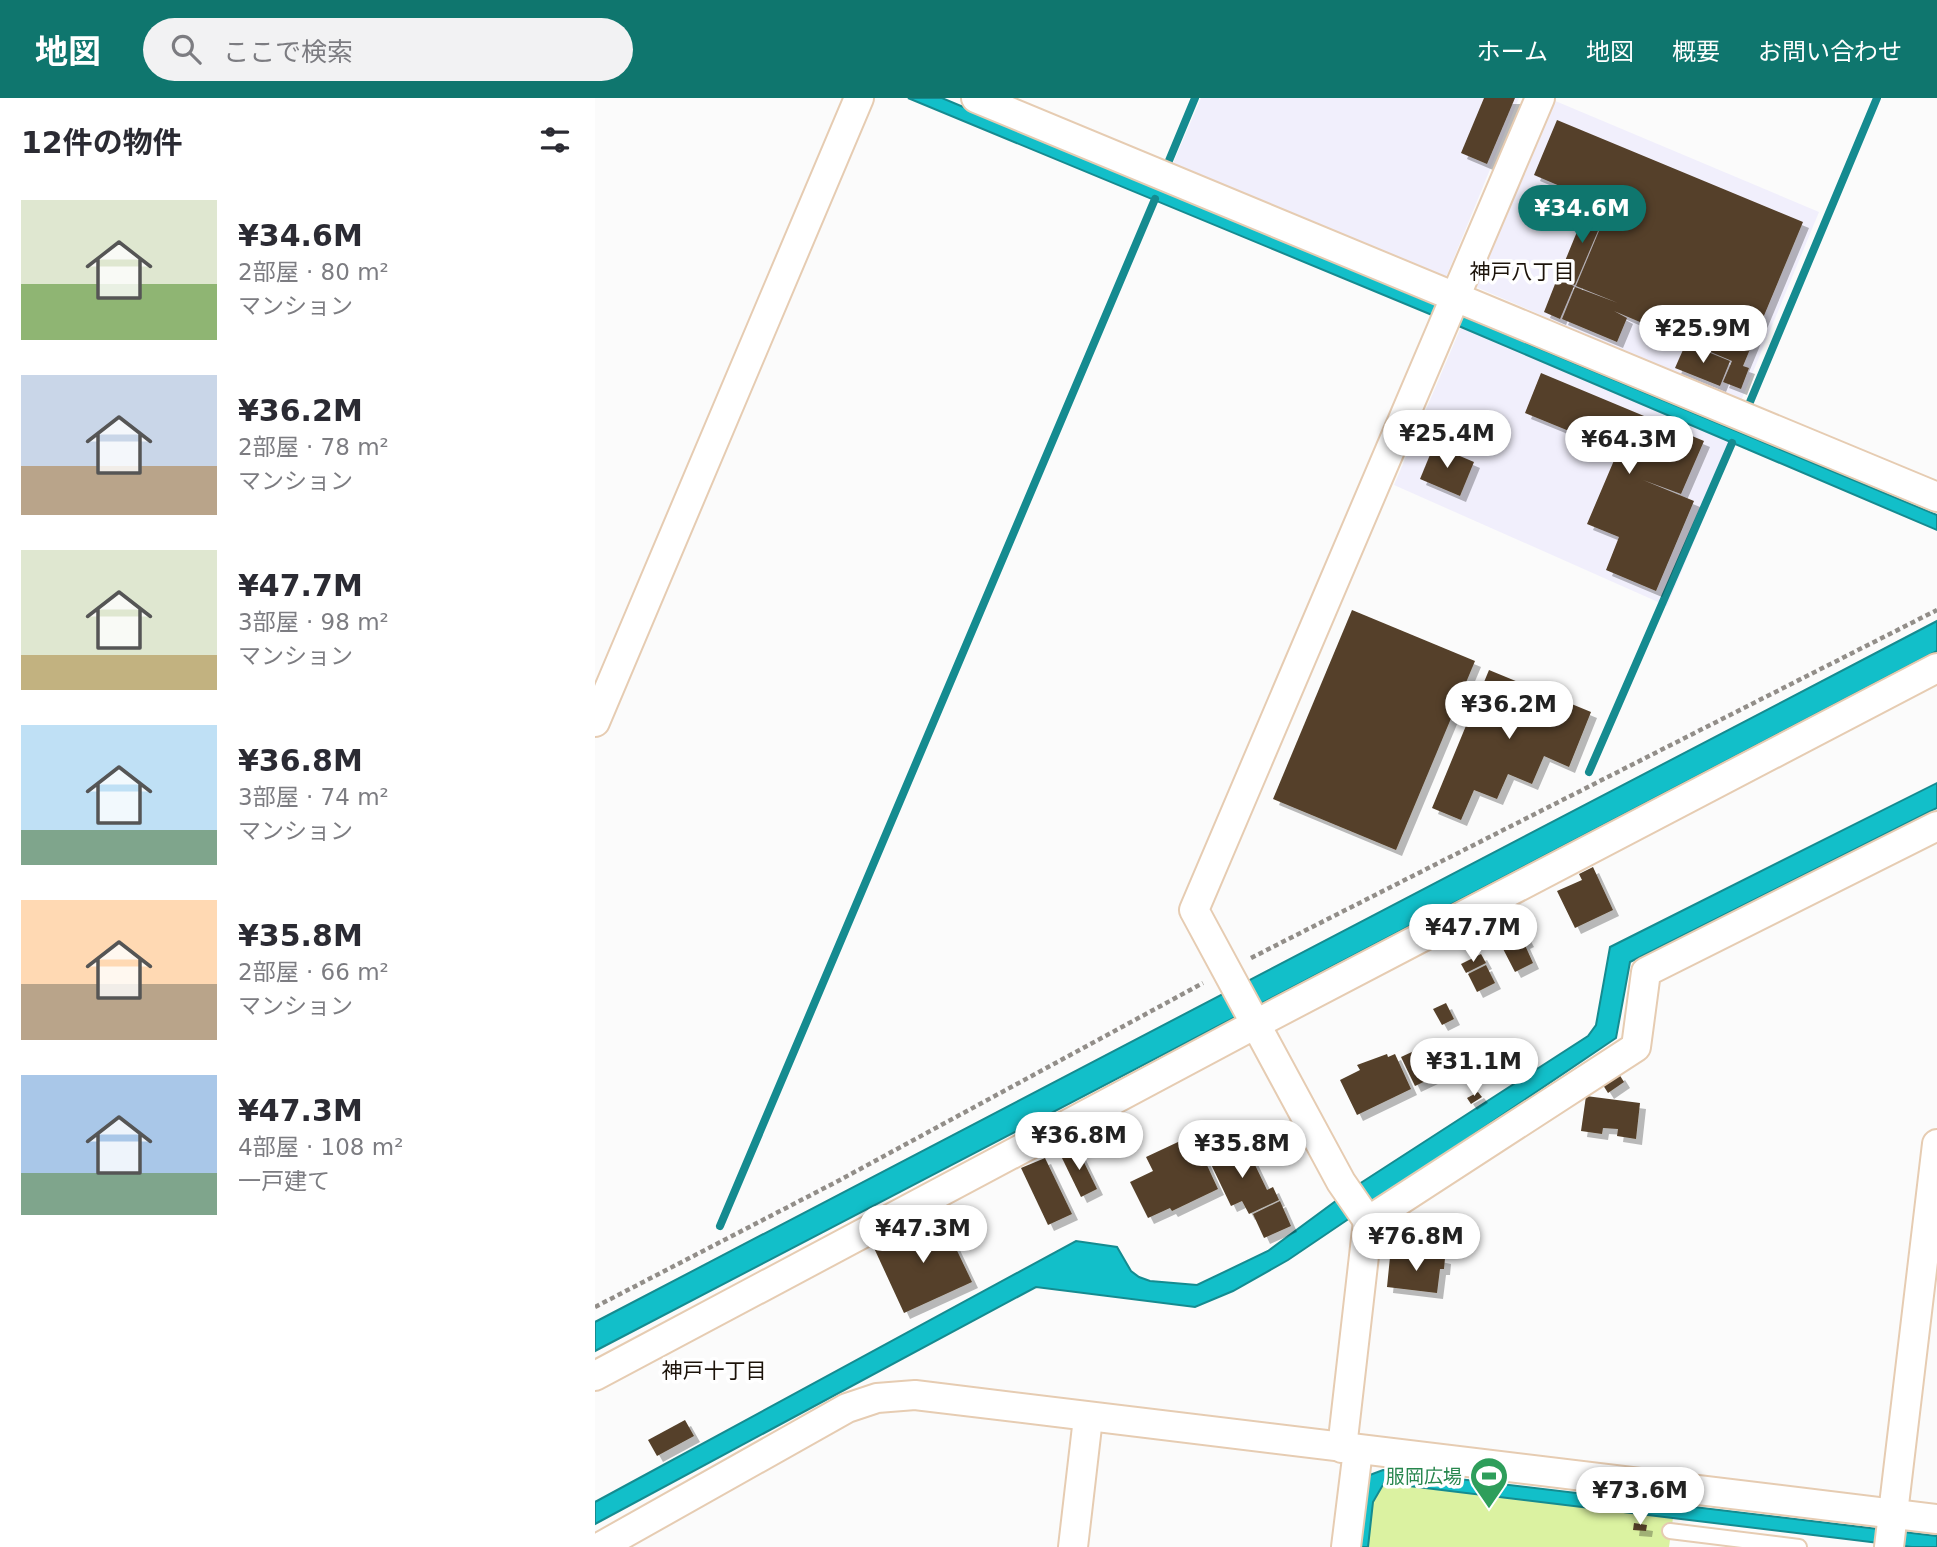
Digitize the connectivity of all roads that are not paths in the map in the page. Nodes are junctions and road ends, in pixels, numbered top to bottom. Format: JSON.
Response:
{"nodes":[{"id":1,"x":859,"y":98,"type":"edge"},
{"id":2,"x":976,"y":98,"type":"edge"},
{"id":3,"x":1540,"y":98,"type":"edge"},
{"id":4,"x":1451,"y":309,"type":"junction"},
{"id":5,"x":1937,"y":497,"type":"edge"},
{"id":6,"x":1937,"y":668,"type":"edge"},
{"id":7,"x":595,"y":722,"type":"edge"},
{"id":8,"x":1937,"y":826,"type":"edge"},
{"id":9,"x":1252,"y":1020,"type":"junction"},
{"id":10,"x":1937,"y":1144,"type":"edge"},
{"id":11,"x":1366,"y":1218,"type":"junction"},
{"id":12,"x":595,"y":1376,"type":"edge"},
{"id":13,"x":1088,"y":1418,"type":"junction"},
{"id":14,"x":1350,"y":1449,"type":"junction"},
{"id":15,"x":1893,"y":1514,"type":"junction"},
{"id":16,"x":1937,"y":1519,"type":"edge"},
{"id":17,"x":1670,"y":1531,"type":"dead end"},
{"id":18,"x":600,"y":1547,"type":"edge"},
{"id":19,"x":1073,"y":1547,"type":"edge"},
{"id":20,"x":1346,"y":1547,"type":"edge"},
{"id":21,"x":1799,"y":1547,"type":"edge"},
{"id":22,"x":1889,"y":1547,"type":"edge"}],
"edges":[{"from":1,"to":7,"type":"street"},
{"from":2,"to":4,"type":"street"},
{"from":3,"to":4,"type":"street"},
{"from":4,"to":5,"type":"street"},
{"from":4,"to":9,"type":"street"},
{"from":6,"to":9,"type":"street"},
{"from":8,"to":11,"type":"street"},
{"from":9,"to":11,"type":"street"},
{"from":9,"to":12,"type":"street"},
{"from":10,"to":15,"type":"street"},
{"from":11,"to":14,"type":"street"},
{"from":13,"to":14,"type":"street"},
{"from":13,"to":18,"type":"street"},
{"from":13,"to":19,"type":"street"},
{"from":14,"to":15,"type":"street"},
{"from":14,"to":20,"type":"street"},
{"from":15,"to":16,"type":"street"},
{"from":15,"to":22,"type":"street"},
{"from":17,"to":21,"type":"lane"}]}
